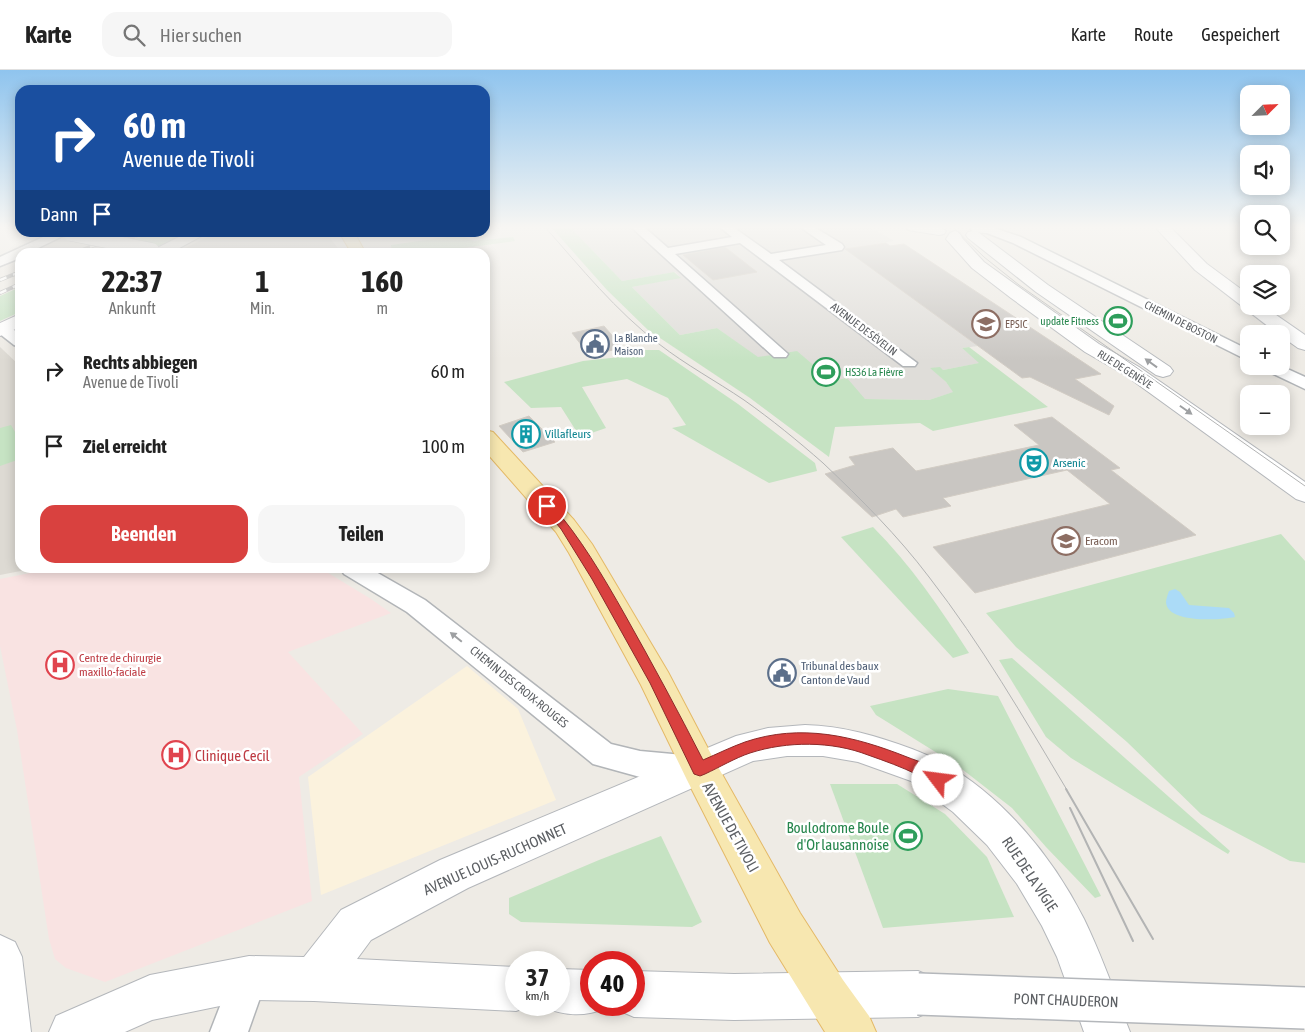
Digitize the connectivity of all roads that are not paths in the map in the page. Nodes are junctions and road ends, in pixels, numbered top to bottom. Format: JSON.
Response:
{"nodes":[{"id":1,"x":688,"y":272,"type":"edge"},
{"id":2,"x":788,"y":272,"type":"edge"},
{"id":3,"x":990,"y":272,"type":"edge"},
{"id":4,"x":1020,"y":272,"type":"edge"},
{"id":5,"x":1081,"y":272,"type":"edge"},
{"id":6,"x":1208,"y":272,"type":"edge"},
{"id":7,"x":1240,"y":297,"type":"edge"},
{"id":8,"x":1257,"y":315,"type":"edge"},
{"id":9,"x":1264,"y":315,"type":"edge"},
{"id":10,"x":1272,"y":315,"type":"edge"},
{"id":11,"x":15,"y":323,"type":"edge"},
{"id":12,"x":1266,"y":325,"type":"edge"},
{"id":13,"x":1,"y":330,"type":"edge"},
{"id":14,"x":1305,"y":333,"type":"edge"},
{"id":15,"x":15,"y":339,"type":"edge"},
{"id":16,"x":1305,"y":344,"type":"edge"},
{"id":17,"x":1290,"y":348,"type":"edge"},
{"id":18,"x":1240,"y":352,"type":"edge"},
{"id":19,"x":780,"y":354,"type":"dead end"},
{"id":20,"x":1305,"y":360,"type":"edge"},
{"id":21,"x":909,"y":363,"type":"dead end"},
{"id":22,"x":1287,"y":375,"type":"edge"},
{"id":23,"x":1305,"y":384,"type":"edge"},
{"id":24,"x":490,"y":443,"type":"edge"},
{"id":25,"x":1305,"y":472,"type":"edge"},
{"id":26,"x":1305,"y":494,"type":"edge"},
{"id":27,"x":360,"y":573,"type":"edge"},
{"id":28,"x":700,"y":769,"type":"junction"},
{"id":29,"x":0,"y":957,"type":"edge"},
{"id":30,"x":249,"y":978,"type":"junction"},
{"id":31,"x":314,"y":979,"type":"junction"},
{"id":32,"x":505,"y":988,"type":"edge"},
{"id":33,"x":645,"y":994,"type":"edge"},
{"id":34,"x":827,"y":996,"type":"junction"},
{"id":35,"x":1305,"y":1008,"type":"edge"},
{"id":36,"x":8,"y":1032,"type":"edge"},
{"id":37,"x":72,"y":1032,"type":"edge"},
{"id":38,"x":229,"y":1032,"type":"edge"},
{"id":39,"x":853,"y":1032,"type":"edge"},
{"id":40,"x":1107,"y":1032,"type":"edge"}],
"edges":[{"from":1,"to":19,"type":"street"},
{"from":2,"to":21,"type":"street","name":"AVENUE DE SÉVELIN"},
{"from":3,"to":26,"type":"street","name":"RUE DE GENÈVE","one_way":true},
{"from":25,"to":4,"type":"street","name":"RUE DE GENÈVE","one_way":true},
{"from":5,"to":18,"type":"street","name":"CHEMIN DE BOSTON"},
{"from":6,"to":7,"type":"street"},
{"from":8,"to":12,"type":"street"},
{"from":9,"to":16,"type":"street"},
{"from":10,"to":14,"type":"street"},
{"from":11,"to":13,"type":"street"},
{"from":13,"to":15,"type":"street"},
{"from":17,"to":20,"type":"street"},
{"from":22,"to":23,"type":"street"},
{"from":24,"to":28,"type":"main road","name":"AVENUE DE TIVOLI"},
{"from":28,"to":27,"type":"street","name":"CHEMIN DES CROIX-ROUGES","one_way":true},
{"from":28,"to":31,"type":"street","name":"AVENUE LOUIS-RUCHONNET"},
{"from":28,"to":34,"type":"main road","name":"AVENUE DE TIVOLI"},
{"from":28,"to":40,"type":"street","name":"RUE DE LA VIGIE"},
{"from":29,"to":36,"type":"street"},
{"from":30,"to":31,"type":"street"},
{"from":30,"to":37,"type":"street"},
{"from":30,"to":38,"type":"street"},
{"from":31,"to":32,"type":"street"},
{"from":33,"to":34,"type":"street"},
{"from":34,"to":35,"type":"street","name":"PONT CHAUDERON","bridge":true},
{"from":34,"to":39,"type":"main road","name":"AVENUE DE TIVOLI"}]}
